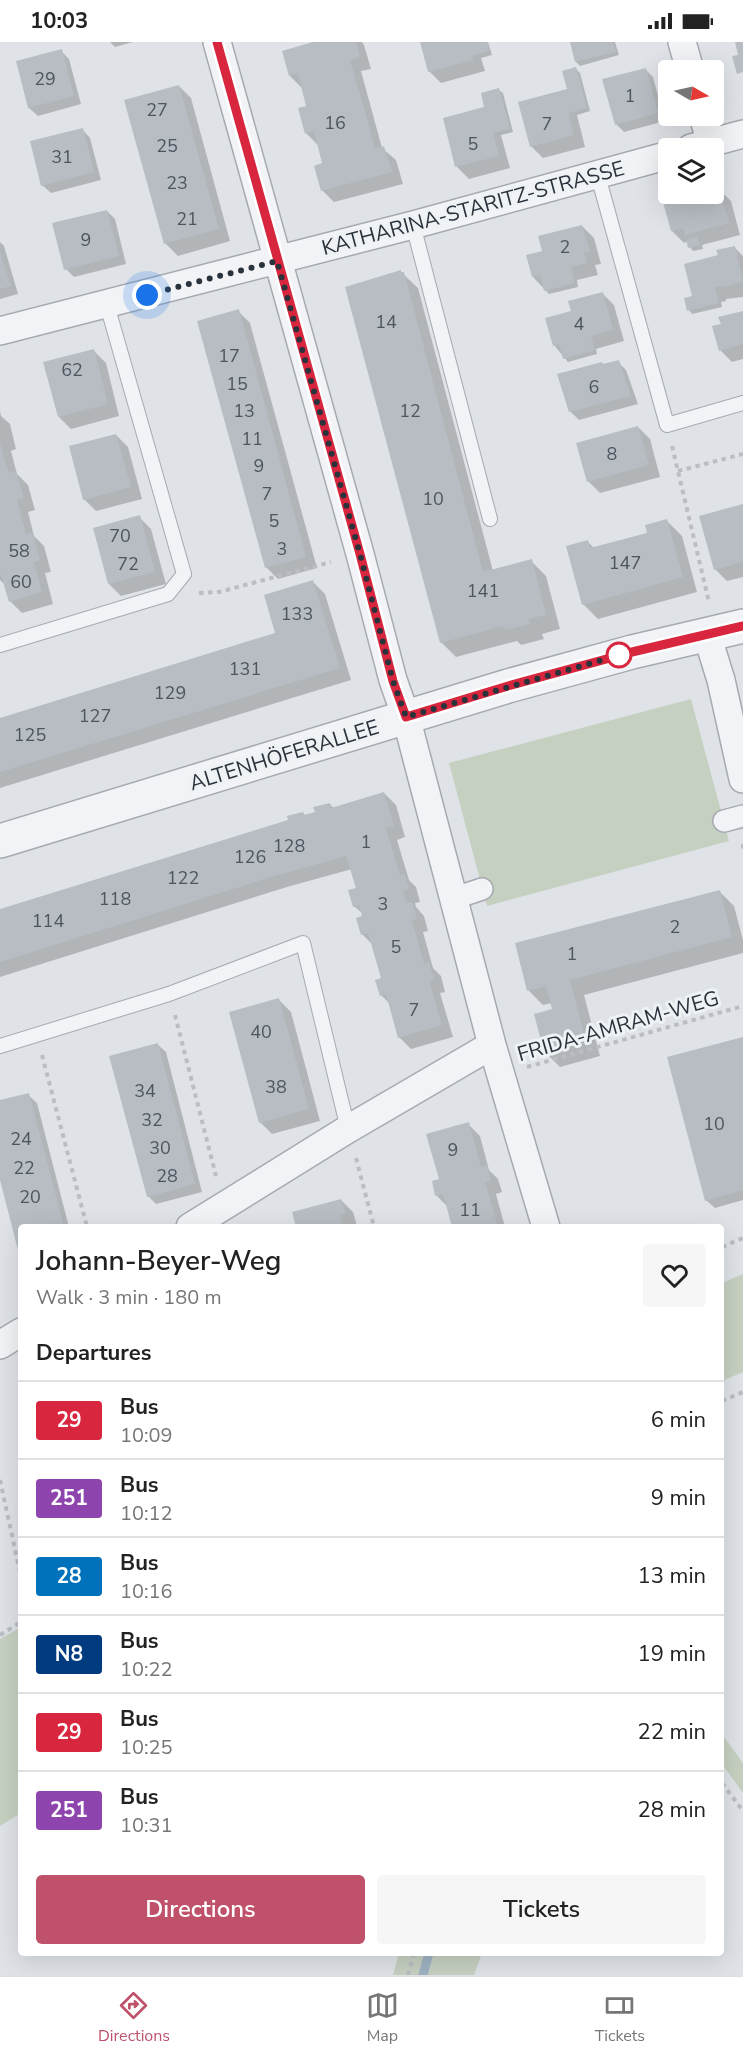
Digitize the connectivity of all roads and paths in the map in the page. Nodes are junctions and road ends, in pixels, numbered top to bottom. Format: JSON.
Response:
{"nodes":[{"id":1,"x":217,"y":42,"type":"edge"},
{"id":2,"x":682,"y":42,"type":"edge"},
{"id":3,"x":687,"y":60,"type":"edge"},
{"id":4,"x":743,"y":134,"type":"edge"},
{"id":5,"x":724,"y":139,"type":"edge"},
{"id":6,"x":658,"y":158,"type":"edge"},
{"id":7,"x":598,"y":176,"type":"junction"},
{"id":8,"x":413,"y":225,"type":"junction"},
{"id":9,"x":277,"y":261,"type":"junction"},
{"id":10,"x":107,"y":305,"type":"junction"},
{"id":11,"x":0,"y":331,"type":"edge"},
{"id":12,"x":743,"y":404,"type":"edge"},
{"id":13,"x":667,"y":425,"type":"junction"},
{"id":14,"x":743,"y":454,"type":"edge"},
{"id":15,"x":678,"y":471,"type":"junction"},
{"id":16,"x":490,"y":519,"type":"dead end"},
{"id":17,"x":360,"y":554,"type":"junction"},
{"id":18,"x":168,"y":594,"type":"junction"},
{"id":19,"x":709,"y":603,"type":"dead end"},
{"id":20,"x":743,"y":626,"type":"edge"},
{"id":21,"x":707,"y":635,"type":"junction"},
{"id":22,"x":0,"y":645,"type":"edge"},
{"id":23,"x":406,"y":717,"type":"junction"},
{"id":24,"x":743,"y":779,"type":"edge"},
{"id":25,"x":0,"y":841,"type":"edge"},
{"id":26,"x":743,"y":844,"type":"edge"},
{"id":27,"x":743,"y":850,"type":"edge"},
{"id":28,"x":482,"y":889,"type":"dead end"},
{"id":29,"x":452,"y":899,"type":"junction"},
{"id":30,"x":169,"y":994,"type":"junction"},
{"id":31,"x":743,"y":1006,"type":"edge"},
{"id":32,"x":37,"y":1034,"type":"junction"},
{"id":33,"x":492,"y":1045,"type":"junction"},
{"id":34,"x":0,"y":1046,"type":"edge"},
{"id":35,"x":500,"y":1074,"type":"junction"},
{"id":36,"x":348,"y":1129,"type":"junction"},
{"id":37,"x":224,"y":1206,"type":"junction"},
{"id":38,"x":86,"y":1224,"type":"edge"},
{"id":39,"x":195,"y":1224,"type":"edge"},
{"id":40,"x":373,"y":1224,"type":"edge"},
{"id":41,"x":545,"y":1224,"type":"edge"},
{"id":42,"x":743,"y":1238,"type":"edge"},
{"id":43,"x":724,"y":1246,"type":"edge"},
{"id":44,"x":18,"y":1334,"type":"edge"},
{"id":45,"x":0,"y":1345,"type":"edge"},
{"id":46,"x":743,"y":1392,"type":"edge"},
{"id":47,"x":724,"y":1400,"type":"edge"},
{"id":48,"x":0,"y":1480,"type":"edge"},
{"id":49,"x":18,"y":1562,"type":"edge"},
{"id":50,"x":18,"y":1624,"type":"edge"},
{"id":51,"x":0,"y":1635,"type":"edge"},
{"id":52,"x":724,"y":1786,"type":"edge"},
{"id":53,"x":743,"y":1811,"type":"edge"},
{"id":54,"x":413,"y":1956,"type":"edge"},
{"id":55,"x":408,"y":1975,"type":"edge"}],
"edges":[{"from":1,"to":9,"type":"street"},
{"from":2,"to":3,"type":"street"},
{"from":4,"to":5,"type":"street"},
{"from":6,"to":7,"type":"street","name":"KATHARINA-STARITZ-STRASSE"},
{"from":7,"to":8,"type":"street","name":"KATHARINA-STARITZ-STRASSE"},
{"from":7,"to":13,"type":"lane"},
{"from":8,"to":9,"type":"street","name":"KATHARINA-STARITZ-STRASSE"},
{"from":8,"to":16,"type":"lane"},
{"from":9,"to":10,"type":"street","name":"KATHARINA-STARITZ-STRASSE"},
{"from":9,"to":17,"type":"street"},
{"from":10,"to":11,"type":"street","name":"KATHARINA-STARITZ-STRASSE"},
{"from":10,"to":18,"type":"lane"},
{"from":12,"to":13,"type":"lane"},
{"from":13,"to":15,"type":"path"},
{"from":14,"to":15,"type":"path"},
{"from":15,"to":19,"type":"path"},
{"from":17,"to":18,"type":"path"},
{"from":17,"to":23,"type":"street"},
{"from":18,"to":22,"type":"lane"},
{"from":20,"to":21,"type":"street","name":"ALTENHÖFERALLEE"},
{"from":21,"to":23,"type":"street","name":"ALTENHÖFERALLEE"},
{"from":21,"to":24,"type":"street"},
{"from":23,"to":25,"type":"street","name":"ALTENHÖFERALLEE"},
{"from":23,"to":29,"type":"street"},
{"from":26,"to":27,"type":"path"},
{"from":28,"to":29,"type":"street"},
{"from":29,"to":33,"type":"street"},
{"from":30,"to":32,"type":"lane"},
{"from":30,"to":36,"type":"lane"},
{"from":30,"to":37,"type":"path"},
{"from":31,"to":35,"type":"path","name":"FRIDA-AMRAM-WEG"},
{"from":32,"to":34,"type":"lane"},
{"from":32,"to":38,"type":"path"},
{"from":33,"to":35,"type":"street"},
{"from":33,"to":36,"type":"street"},
{"from":35,"to":41,"type":"street"},
{"from":36,"to":37,"type":"street"},
{"from":36,"to":40,"type":"path"},
{"from":37,"to":39,"type":"street"},
{"from":42,"to":43,"type":"path"},
{"from":44,"to":45,"type":"street"},
{"from":46,"to":47,"type":"path"},
{"from":48,"to":49,"type":"path"},
{"from":50,"to":51,"type":"path"},
{"from":52,"to":53,"type":"path"},
{"from":54,"to":55,"type":"path"}]}
